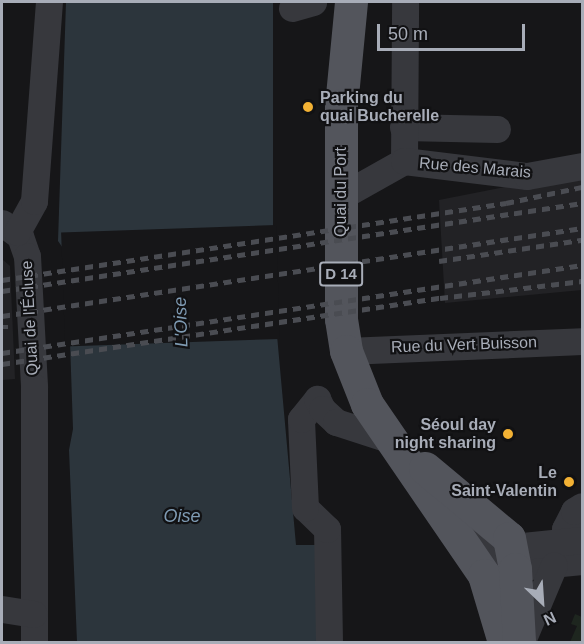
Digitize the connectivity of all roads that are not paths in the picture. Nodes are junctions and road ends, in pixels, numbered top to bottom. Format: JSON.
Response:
{"nodes":[{"id":1,"x":48,"y":2,"type":"edge"},
{"id":2,"x":332,"y":2,"type":"edge"},
{"id":3,"x":351,"y":2,"type":"edge"},
{"id":4,"x":405,"y":2,"type":"edge"},
{"id":5,"x":341,"y":105,"type":"junction"},
{"id":6,"x":403,"y":128,"type":"junction"},
{"id":7,"x":497,"y":129,"type":"dead end"},
{"id":8,"x":404,"y":161,"type":"junction"},
{"id":9,"x":582,"y":166,"type":"edge"},
{"id":10,"x":340,"y":197,"type":"junction"},
{"id":11,"x":9,"y":228,"type":"edge"},
{"id":12,"x":582,"y":341,"type":"edge"},
{"id":13,"x":346,"y":351,"type":"junction"},
{"id":14,"x":392,"y":440,"type":"junction"},
{"id":15,"x":582,"y":506,"type":"edge"},
{"id":16,"x":571,"y":552,"type":"edge"},
{"id":17,"x":501,"y":563,"type":"junction"},
{"id":18,"x":2,"y":609,"type":"edge"},
{"id":19,"x":34,"y":614,"type":"junction"},
{"id":20,"x":34,"y":642,"type":"edge"},
{"id":21,"x":329,"y":642,"type":"edge"},
{"id":22,"x":504,"y":642,"type":"edge"},
{"id":23,"x":520,"y":642,"type":"edge"}],
"edges":[{"from":1,"to":11,"type":"street","name":"Quai de l'Écluse"},
{"from":2,"to":5,"type":"main road","name":"Quai du Port","number":"D 14"},
{"from":3,"to":5,"type":"main road","name":"Quai du Port","number":"D 14"},
{"from":4,"to":6,"type":"street"},
{"from":5,"to":10,"type":"main road","name":"Quai du Port","number":"D 14"},
{"from":6,"to":7,"type":"street"},
{"from":6,"to":8,"type":"street"},
{"from":8,"to":9,"type":"street","name":"Rue des Marais"},
{"from":8,"to":10,"type":"street","name":"Rue des Marais"},
{"from":10,"to":13,"type":"main road","name":"Quai du Port","number":"D 14"},
{"from":11,"to":19,"type":"street","name":"Quai de l'Écluse"},
{"from":12,"to":13,"type":"street","name":"Rue du Vert Buisson"},
{"from":13,"to":14,"type":"main road","number":"D 14"},
{"from":14,"to":17,"type":"main road","number":"D 14"},
{"from":14,"to":17,"type":"main road","number":"D 14"},
{"from":14,"to":21,"type":"street"},
{"from":15,"to":16,"type":"street"},
{"from":16,"to":17,"type":"street"},
{"from":16,"to":23,"type":"street"},
{"from":17,"to":22,"type":"main road","number":"D 14"},
{"from":17,"to":23,"type":"main road"},
{"from":18,"to":19,"type":"street"},
{"from":19,"to":20,"type":"street","name":"Quai de l'Écluse"}]}
